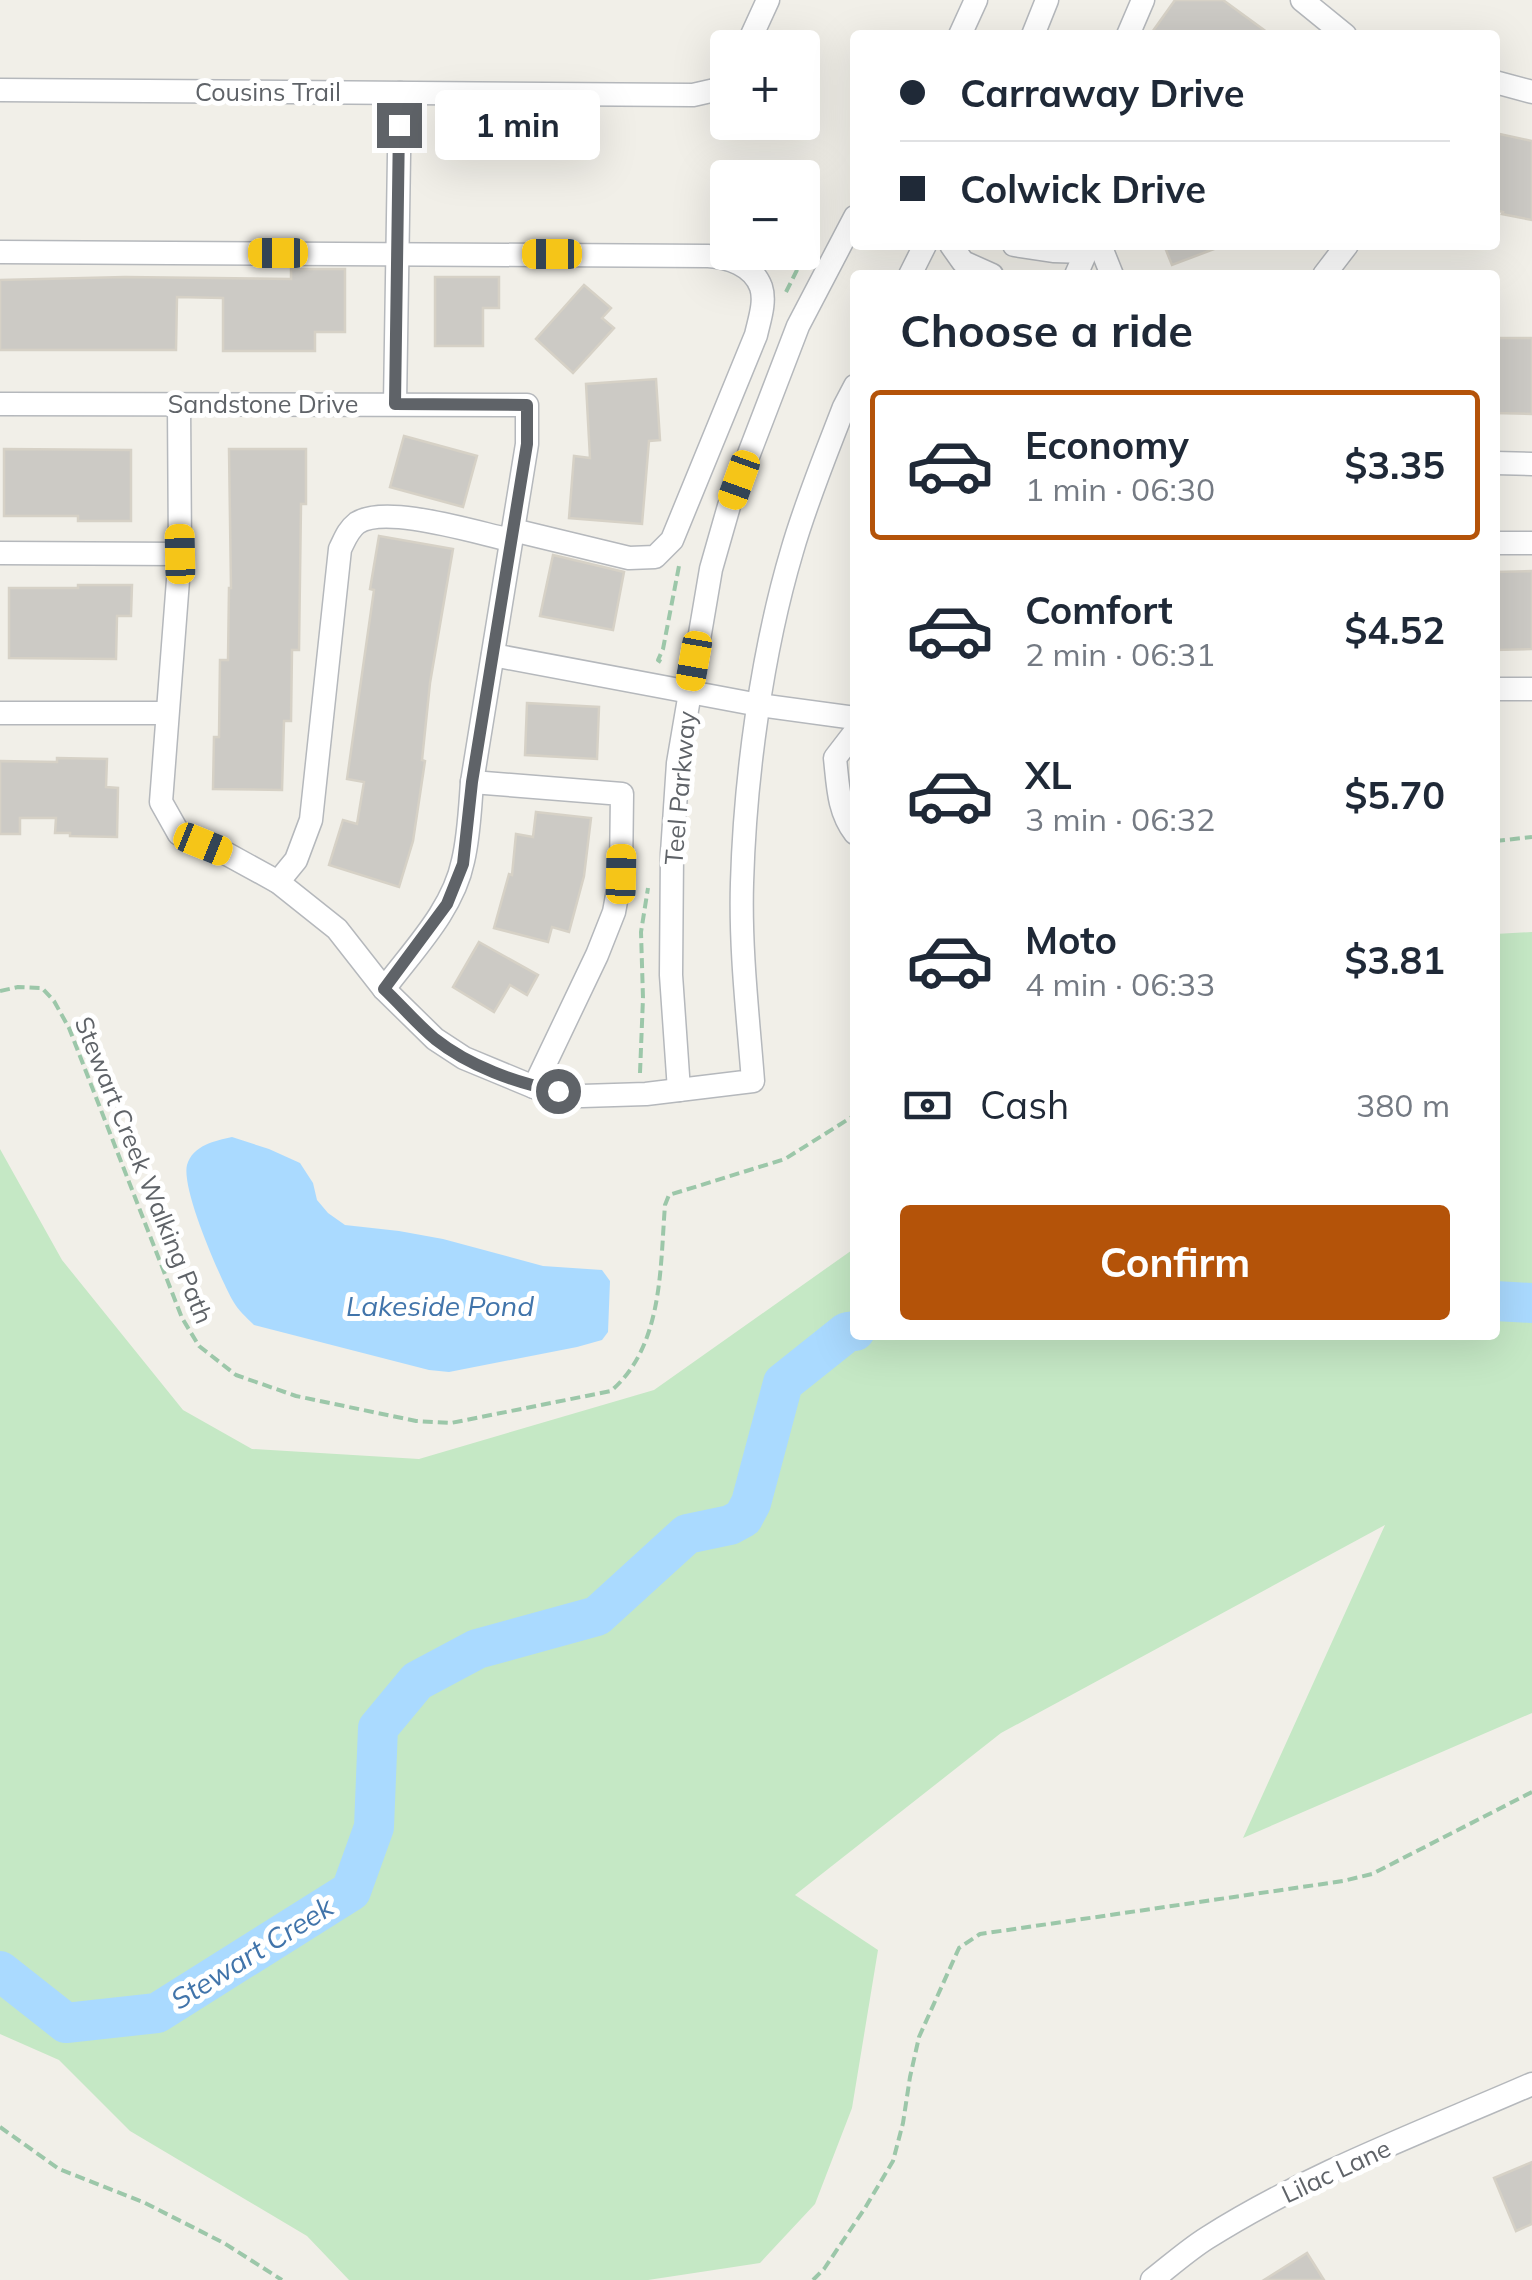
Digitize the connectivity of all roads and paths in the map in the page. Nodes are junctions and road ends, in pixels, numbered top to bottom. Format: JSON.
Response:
{"nodes":[{"id":1,"x":768,"y":0,"type":"edge"},
{"id":2,"x":976,"y":0,"type":"edge"},
{"id":3,"x":1048,"y":0,"type":"edge"},
{"id":4,"x":1143,"y":0,"type":"edge"},
{"id":5,"x":1302,"y":0,"type":"edge"},
{"id":6,"x":754,"y":30,"type":"edge"},
{"id":7,"x":962,"y":30,"type":"edge"},
{"id":8,"x":1035,"y":30,"type":"edge"},
{"id":9,"x":1130,"y":30,"type":"edge"},
{"id":10,"x":1339,"y":30,"type":"edge"},
{"id":11,"x":1500,"y":83,"type":"edge"},
{"id":12,"x":710,"y":89,"type":"edge"},
{"id":13,"x":0,"y":90,"type":"edge"},
{"id":14,"x":1532,"y":92,"type":"edge"},
{"id":15,"x":400,"y":93,"type":"junction"},
{"id":16,"x":850,"y":227,"type":"edge"},
{"id":17,"x":954,"y":250,"type":"edge"},
{"id":18,"x":1093,"y":250,"type":"edge"},
{"id":19,"x":1343,"y":250,"type":"edge"},
{"id":20,"x":0,"y":252,"type":"edge"},
{"id":21,"x":397,"y":253,"type":"junction"},
{"id":22,"x":980,"y":270,"type":"edge"},
{"id":23,"x":1108,"y":270,"type":"edge"},
{"id":24,"x":1328,"y":270,"type":"edge"},
{"id":25,"x":850,"y":396,"type":"edge"},
{"id":26,"x":0,"y":404,"type":"edge"},
{"id":27,"x":179,"y":404,"type":"junction"},
{"id":28,"x":395,"y":404,"type":"junction"},
{"id":29,"x":1500,"y":463,"type":"edge"},
{"id":30,"x":1532,"y":464,"type":"edge"},
{"id":31,"x":512,"y":535,"type":"junction"},
{"id":32,"x":1532,"y":542,"type":"edge"},
{"id":33,"x":1500,"y":543,"type":"edge"},
{"id":34,"x":0,"y":554,"type":"edge"},
{"id":35,"x":180,"y":554,"type":"junction"},
{"id":36,"x":493,"y":655,"type":"junction"},
{"id":37,"x":1500,"y":689,"type":"edge"},
{"id":38,"x":1532,"y":689,"type":"edge"},
{"id":39,"x":689,"y":692,"type":"junction"},
{"id":40,"x":759,"y":706,"type":"junction"},
{"id":41,"x":0,"y":713,"type":"edge"},
{"id":42,"x":167,"y":713,"type":"junction"},
{"id":43,"x":850,"y":717,"type":"edge"},
{"id":44,"x":850,"y":738,"type":"edge"},
{"id":45,"x":472,"y":782,"type":"junction"},
{"id":46,"x":850,"y":827,"type":"edge"},
{"id":47,"x":1532,"y":837,"type":"edge"},
{"id":48,"x":1500,"y":840,"type":"edge"},
{"id":49,"x":278,"y":882,"type":"junction"},
{"id":50,"x":384,"y":989,"type":"junction"},
{"id":51,"x":0,"y":991,"type":"edge"},
{"id":52,"x":534,"y":1087,"type":"junction"},
{"id":53,"x":679,"y":1090,"type":"junction"},
{"id":54,"x":850,"y":1118,"type":"edge"},
{"id":55,"x":1532,"y":1792,"type":"edge"},
{"id":56,"x":1532,"y":2084,"type":"edge"},
{"id":57,"x":0,"y":2127,"type":"edge"},
{"id":58,"x":282,"y":2280,"type":"edge"},
{"id":59,"x":814,"y":2280,"type":"edge"},
{"id":60,"x":1152,"y":2280,"type":"edge"}],
"edges":[{"from":1,"to":6,"type":"street"},
{"from":2,"to":7,"type":"street"},
{"from":3,"to":8,"type":"street"},
{"from":4,"to":9,"type":"street"},
{"from":5,"to":10,"type":"street"},
{"from":11,"to":14,"type":"street"},
{"from":12,"to":15,"type":"street","name":"Cousins Trail"},
{"from":13,"to":15,"type":"street","name":"Cousins Trail"},
{"from":15,"to":21,"type":"street"},
{"from":16,"to":39,"type":"street","name":"Teel Parkway"},
{"from":17,"to":22,"type":"street"},
{"from":18,"to":23,"type":"street"},
{"from":19,"to":24,"type":"street"},
{"from":20,"to":21,"type":"street"},
{"from":21,"to":28,"type":"street"},
{"from":21,"to":31,"type":"street"},
{"from":25,"to":40,"type":"street"},
{"from":26,"to":27,"type":"street","name":"Sandstone Drive"},
{"from":27,"to":28,"type":"street","name":"Sandstone Drive"},
{"from":27,"to":35,"type":"street"},
{"from":28,"to":31,"type":"street","name":"Sandstone Drive"},
{"from":29,"to":30,"type":"street"},
{"from":31,"to":36,"type":"street"},
{"from":31,"to":49,"type":"street"},
{"from":32,"to":33,"type":"street"},
{"from":34,"to":35,"type":"street"},
{"from":35,"to":42,"type":"street"},
{"from":36,"to":39,"type":"street"},
{"from":36,"to":45,"type":"street"},
{"from":37,"to":38,"type":"street"},
{"from":39,"to":40,"type":"street"},
{"from":39,"to":53,"type":"street","name":"Teel Parkway"},
{"from":40,"to":43,"type":"street"},
{"from":40,"to":53,"type":"street"},
{"from":41,"to":42,"type":"street"},
{"from":42,"to":49,"type":"street"},
{"from":44,"to":46,"type":"street"},
{"from":45,"to":50,"type":"street"},
{"from":45,"to":52,"type":"street"},
{"from":47,"to":48,"type":"path"},
{"from":49,"to":50,"type":"street"},
{"from":50,"to":52,"type":"street"},
{"from":51,"to":54,"type":"path","name":"Stewart Creek Walking Path"},
{"from":52,"to":53,"type":"street"},
{"from":55,"to":59,"type":"path"},
{"from":56,"to":60,"type":"street","name":"Lilac Lane"},
{"from":57,"to":58,"type":"path"}]}
